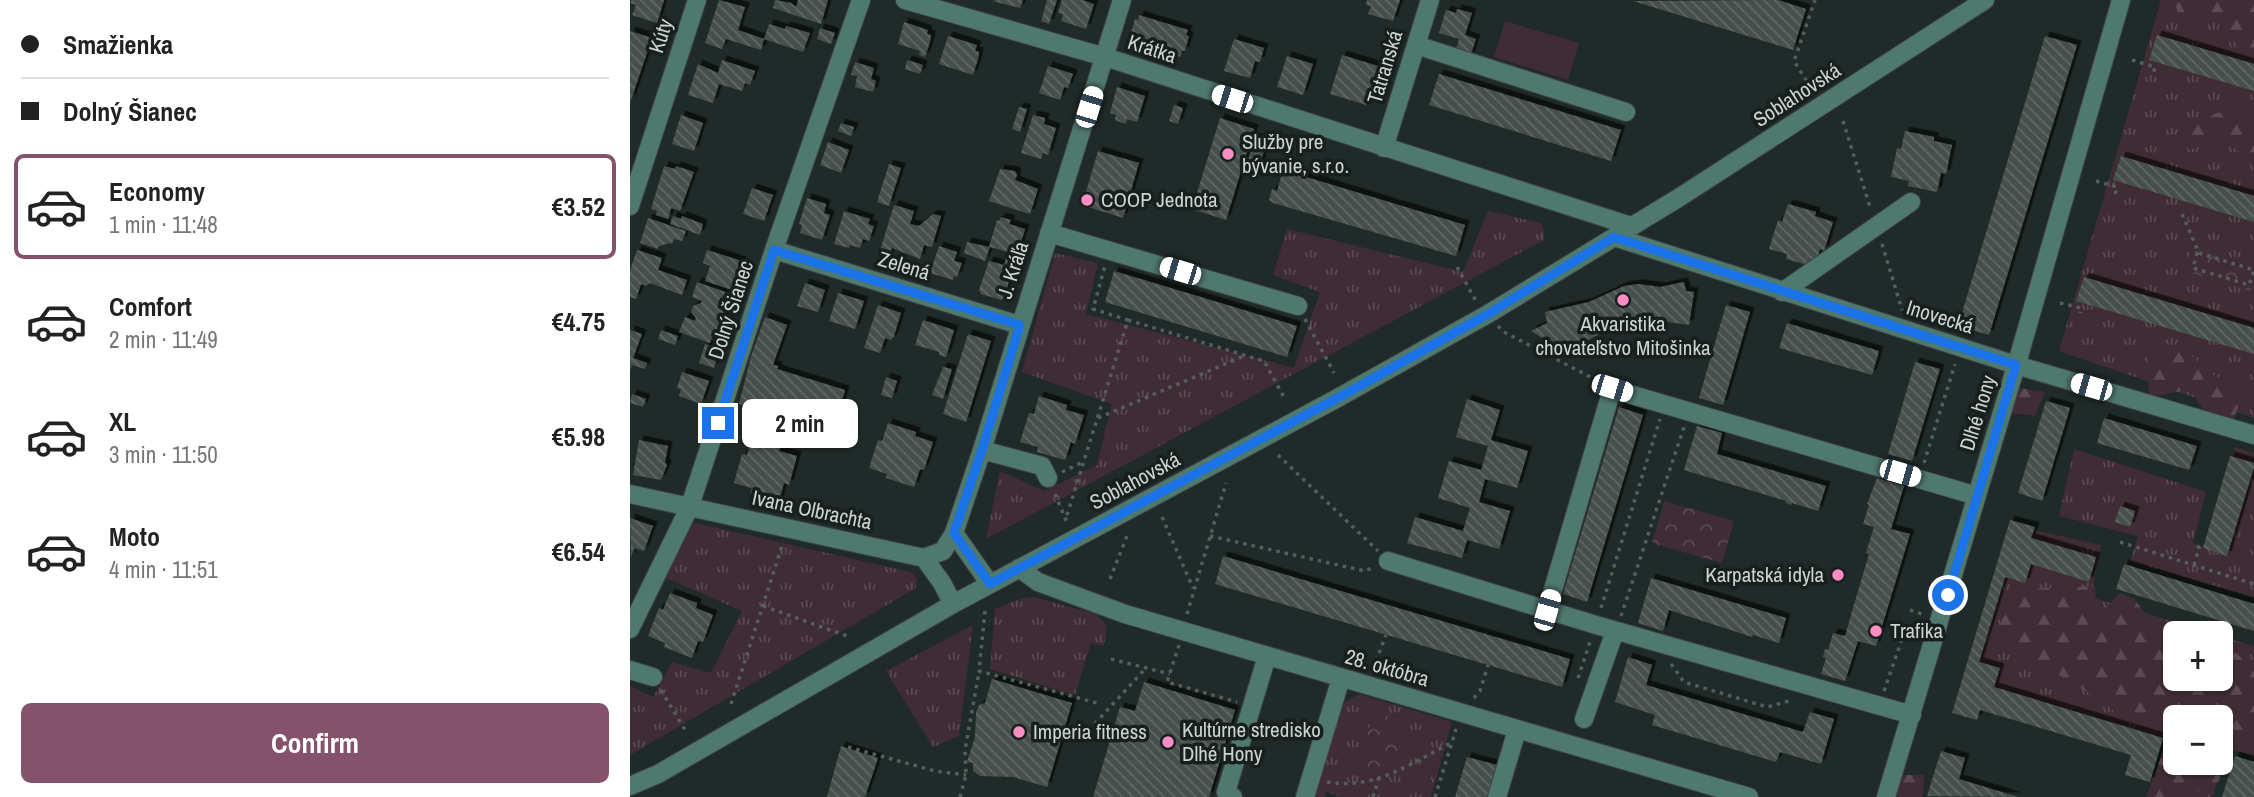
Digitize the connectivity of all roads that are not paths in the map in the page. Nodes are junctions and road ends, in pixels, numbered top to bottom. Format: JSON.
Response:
{"nodes":[{"id":1,"x":697,"y":0,"type":"edge"},
{"id":2,"x":861,"y":0,"type":"edge"},
{"id":3,"x":905,"y":0,"type":"edge"},
{"id":4,"x":1122,"y":0,"type":"edge"},
{"id":5,"x":1430,"y":0,"type":"edge"},
{"id":6,"x":1985,"y":0,"type":"edge"},
{"id":7,"x":2121,"y":0,"type":"edge"},
{"id":8,"x":1416,"y":45,"type":"junction"},
{"id":9,"x":1105,"y":57,"type":"junction"},
{"id":10,"x":1626,"y":112,"type":"dead end"},
{"id":11,"x":1384,"y":148,"type":"junction"},
{"id":12,"x":1911,"y":202,"type":"dead end"},
{"id":13,"x":630,"y":206,"type":"edge"},
{"id":14,"x":1631,"y":226,"type":"junction"},
{"id":15,"x":1049,"y":233,"type":"junction"},
{"id":16,"x":1614,"y":237,"type":"junction"},
{"id":17,"x":774,"y":250,"type":"junction"},
{"id":18,"x":1782,"y":292,"type":"junction"},
{"id":19,"x":1298,"y":306,"type":"road end"},
{"id":20,"x":1020,"y":325,"type":"junction"},
{"id":21,"x":2016,"y":365,"type":"junction"},
{"id":22,"x":2254,"y":435,"type":"edge"},
{"id":23,"x":982,"y":450,"type":"junction"},
{"id":24,"x":1048,"y":478,"type":"dead end"},
{"id":25,"x":630,"y":494,"type":"edge"},
{"id":26,"x":1977,"y":496,"type":"junction"},
{"id":27,"x":690,"y":506,"type":"junction"},
{"id":28,"x":954,"y":533,"type":"junction"},
{"id":29,"x":924,"y":558,"type":"junction"},
{"id":30,"x":1388,"y":561,"type":"road end"},
{"id":31,"x":1019,"y":568,"type":"junction"},
{"id":32,"x":990,"y":584,"type":"junction"},
{"id":33,"x":953,"y":604,"type":"junction"},
{"id":34,"x":1547,"y":610,"type":"junction"},
{"id":35,"x":630,"y":629,"type":"edge"},
{"id":36,"x":1615,"y":631,"type":"junction"},
{"id":37,"x":1268,"y":656,"type":"junction"},
{"id":38,"x":630,"y":670,"type":"edge"},
{"id":39,"x":653,"y":677,"type":"road end"},
{"id":40,"x":1341,"y":678,"type":"junction"},
{"id":41,"x":1912,"y":715,"type":"junction"},
{"id":42,"x":1584,"y":719,"type":"dead end"},
{"id":43,"x":1517,"y":730,"type":"junction"},
{"id":44,"x":659,"y":774,"type":"junction"},
{"id":45,"x":630,"y":786,"type":"edge"},
{"id":46,"x":632,"y":797,"type":"edge"},
{"id":47,"x":1233,"y":797,"type":"edge"},
{"id":48,"x":1305,"y":797,"type":"edge"},
{"id":49,"x":1497,"y":797,"type":"edge"},
{"id":50,"x":1749,"y":797,"type":"edge"},
{"id":51,"x":1886,"y":797,"type":"edge"}],
"edges":[{"from":1,"to":13,"type":"street","name":"Kúty"},
{"from":2,"to":17,"type":"street","name":"Dolný Šianec"},
{"from":3,"to":9,"type":"street","name":"Krátka"},
{"from":4,"to":9,"type":"street","name":"J. Kráľa"},
{"from":5,"to":8,"type":"street","name":"Tatranská"},
{"from":6,"to":14,"type":"street","name":"Soblahovská"},
{"from":7,"to":21,"type":"street","name":"Dlhé hony"},
{"from":8,"to":10,"type":"street"},
{"from":8,"to":11,"type":"street","name":"Tatranská"},
{"from":9,"to":11,"type":"street","name":"Krátka"},
{"from":9,"to":15,"type":"street","name":"J. Kráľa"},
{"from":11,"to":14,"type":"street"},
{"from":12,"to":18,"type":"street"},
{"from":14,"to":16,"type":"street","name":"Soblahovská"},
{"from":15,"to":19,"type":"street"},
{"from":15,"to":20,"type":"street","name":"J. Kráľa"},
{"from":16,"to":18,"type":"street","name":"Inovecká"},
{"from":16,"to":31,"type":"street","name":"Soblahovská"},
{"from":17,"to":20,"type":"street","name":"Zelená"},
{"from":17,"to":27,"type":"street","name":"Dolný Šianec"},
{"from":18,"to":21,"type":"street","name":"Inovecká"},
{"from":20,"to":23,"type":"street","name":"J. Kráľa"},
{"from":21,"to":22,"type":"street","name":"Inovecká"},
{"from":21,"to":26,"type":"street","name":"Dlhé hony"},
{"from":23,"to":24,"type":"street"},
{"from":23,"to":28,"type":"street","name":"J. Kráľa"},
{"from":25,"to":27,"type":"street","name":"Ivana Olbrachta"},
{"from":26,"to":34,"type":"street"},
{"from":26,"to":41,"type":"street","name":"Dlhé hony"},
{"from":27,"to":29,"type":"street","name":"Ivana Olbrachta"},
{"from":27,"to":35,"type":"street","name":"Dolný Šianec"},
{"from":28,"to":29,"type":"street","name":"J. Kráľa"},
{"from":28,"to":32,"type":"street"},
{"from":29,"to":33,"type":"street"},
{"from":30,"to":34,"type":"street"},
{"from":31,"to":32,"type":"street","name":"Soblahovská"},
{"from":31,"to":37,"type":"street","name":"28. októbra"},
{"from":32,"to":33,"type":"street","name":"Soblahovská"},
{"from":33,"to":44,"type":"street","name":"Soblahovská"},
{"from":34,"to":36,"type":"street"},
{"from":36,"to":41,"type":"street"},
{"from":36,"to":42,"type":"street"},
{"from":37,"to":40,"type":"street","name":"28. októbra"},
{"from":37,"to":47,"type":"street"},
{"from":38,"to":39,"type":"street"},
{"from":40,"to":43,"type":"street","name":"28. októbra"},
{"from":40,"to":48,"type":"street"},
{"from":41,"to":51,"type":"street","name":"Dlhé hony"},
{"from":43,"to":49,"type":"street"},
{"from":43,"to":50,"type":"street","name":"28. októbra"},
{"from":44,"to":45,"type":"street","name":"Soblahovská"},
{"from":44,"to":46,"type":"street","name":"Soblahovská"}]}
